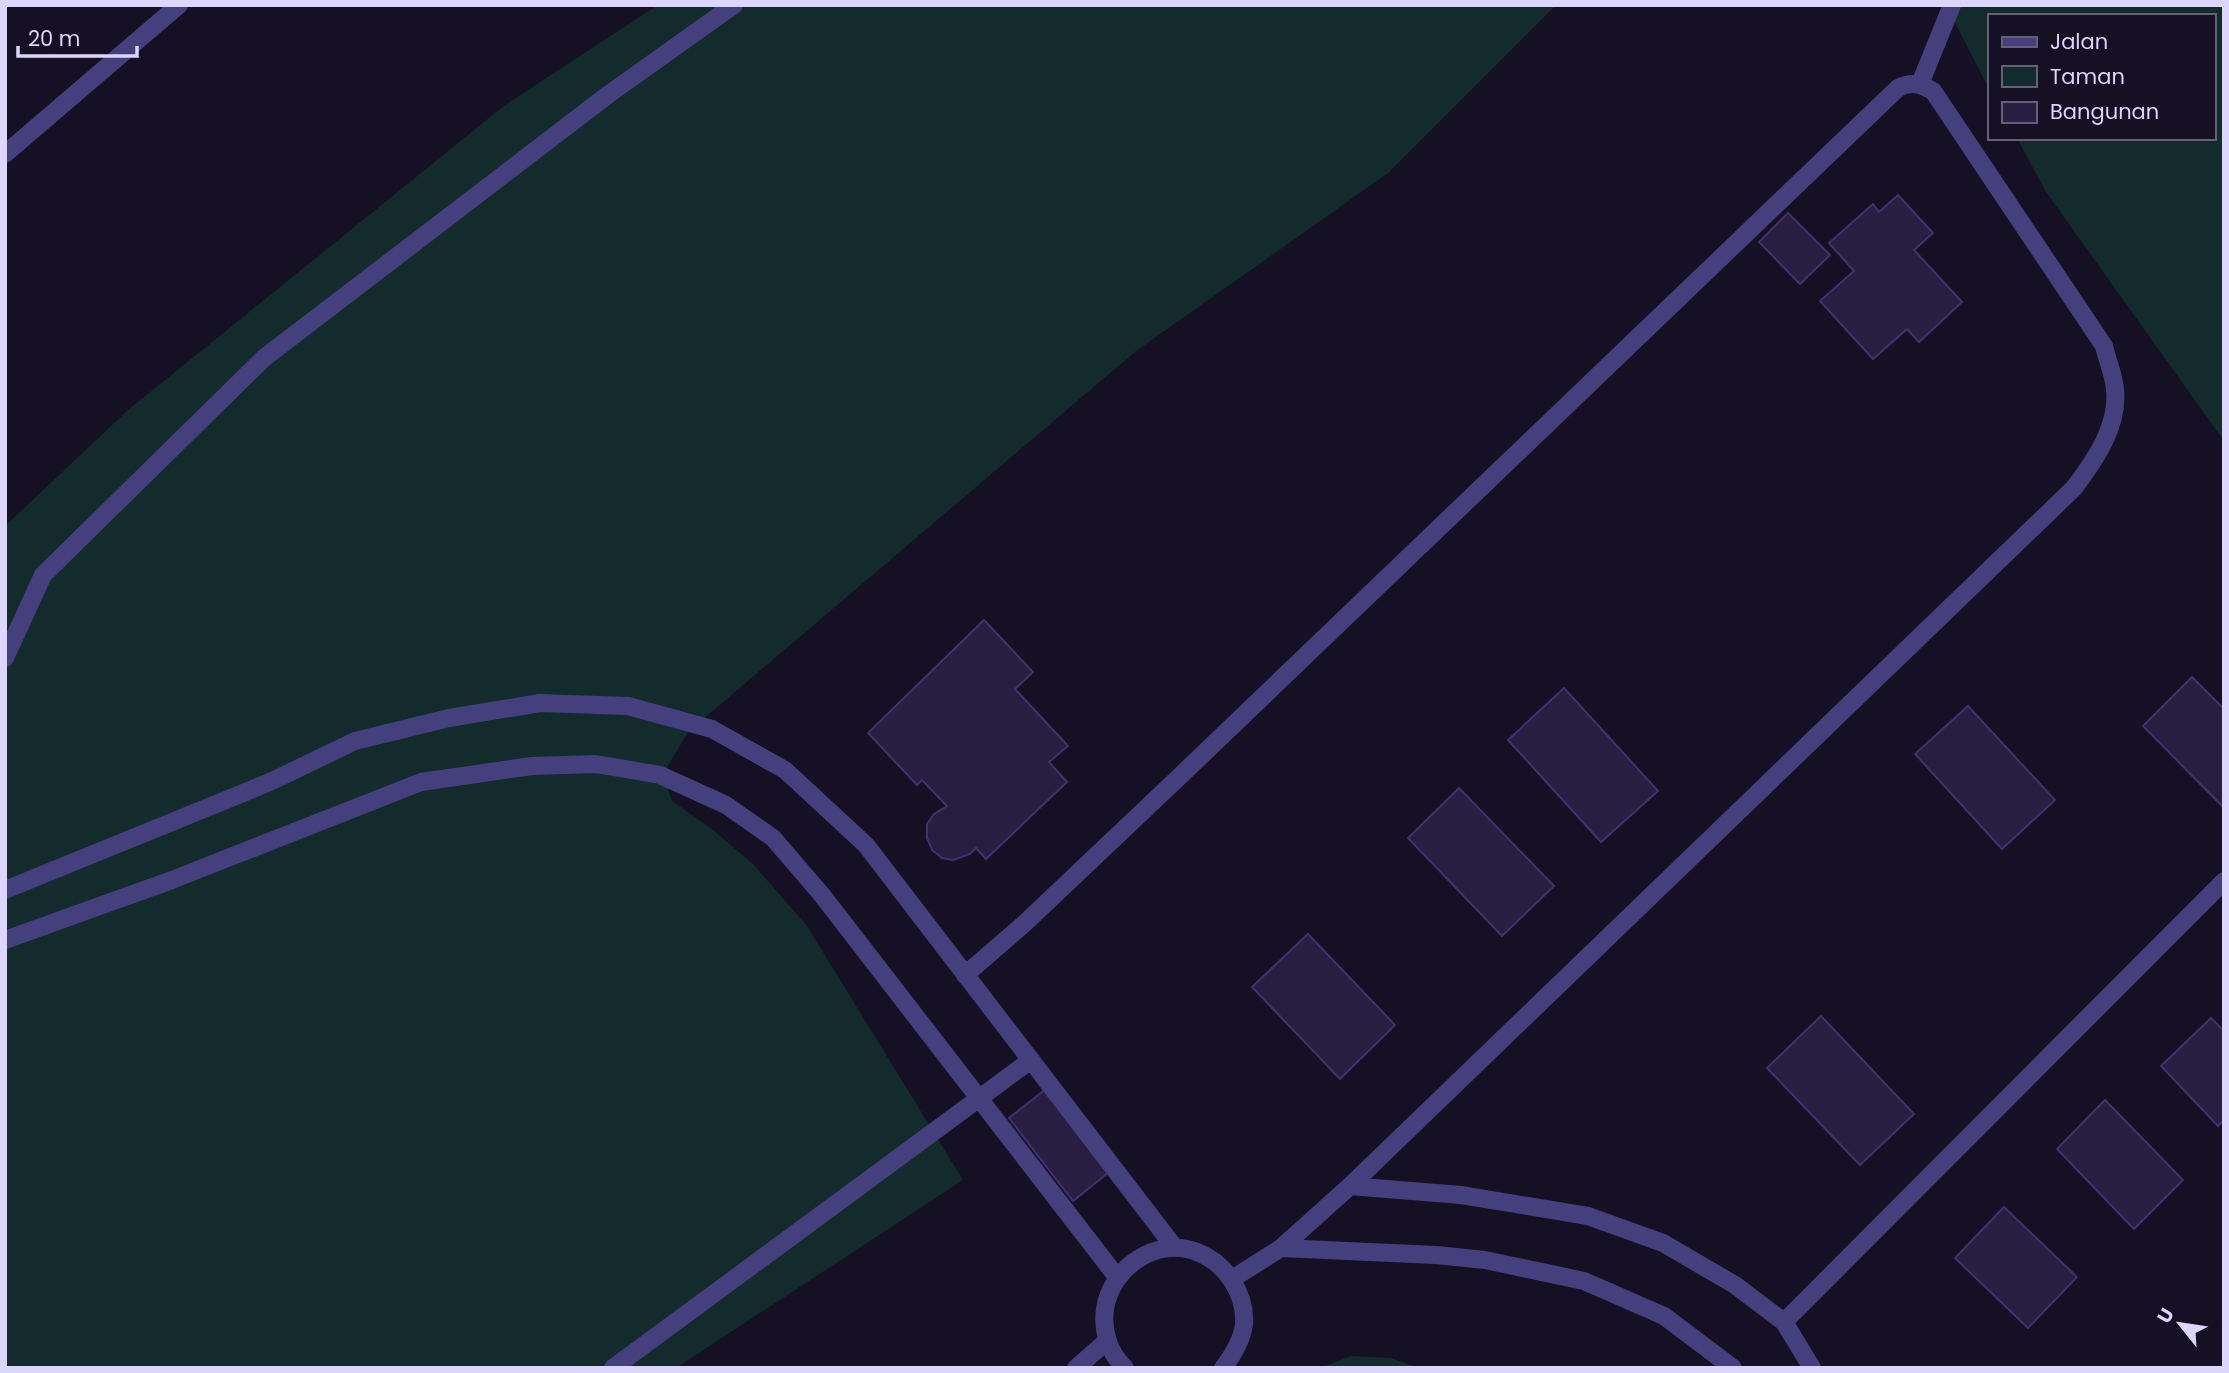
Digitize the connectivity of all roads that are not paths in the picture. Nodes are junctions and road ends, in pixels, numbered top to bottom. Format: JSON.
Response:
{"nodes":[{"id":1,"x":179,"y":5,"type":"edge"},
{"id":2,"x":734,"y":5,"type":"edge"},
{"id":3,"x":1952,"y":5,"type":"edge"},
{"id":4,"x":1920,"y":84,"type":"junction"},
{"id":5,"x":5,"y":154,"type":"edge"},
{"id":6,"x":5,"y":658,"type":"edge"},
{"id":7,"x":2224,"y":881,"type":"edge"},
{"id":8,"x":5,"y":890,"type":"edge"},
{"id":9,"x":5,"y":940,"type":"edge"},
{"id":10,"x":965,"y":975,"type":"junction"},
{"id":11,"x":1031,"y":1060,"type":"junction"},
{"id":12,"x":978,"y":1098,"type":"junction"},
{"id":13,"x":1350,"y":1186,"type":"junction"},
{"id":14,"x":1175,"y":1248,"type":"junction"},
{"id":15,"x":1281,"y":1248,"type":"junction"},
{"id":16,"x":1117,"y":1277,"type":"junction"},
{"id":17,"x":1232,"y":1279,"type":"junction"},
{"id":18,"x":1784,"y":1322,"type":"junction"},
{"id":19,"x":1107,"y":1341,"type":"junction"},
{"id":20,"x":1118,"y":1366,"type":"edge"},
{"id":21,"x":613,"y":1368,"type":"edge"},
{"id":22,"x":1076,"y":1368,"type":"edge"},
{"id":23,"x":1223,"y":1368,"type":"edge"},
{"id":24,"x":1733,"y":1368,"type":"edge"},
{"id":25,"x":1812,"y":1368,"type":"edge"}],
"edges":[{"from":1,"to":5,"type":"street"},
{"from":2,"to":6,"type":"street"},
{"from":3,"to":4,"type":"street"},
{"from":4,"to":10,"type":"street"},
{"from":4,"to":13,"type":"street"},
{"from":7,"to":18,"type":"street"},
{"from":8,"to":10,"type":"street"},
{"from":9,"to":12,"type":"street"},
{"from":10,"to":11,"type":"street"},
{"from":11,"to":12,"type":"street"},
{"from":11,"to":14,"type":"street"},
{"from":12,"to":16,"type":"street"},
{"from":12,"to":21,"type":"street"},
{"from":13,"to":15,"type":"street"},
{"from":13,"to":18,"type":"street"},
{"from":14,"to":16,"type":"street"},
{"from":14,"to":17,"type":"street"},
{"from":15,"to":17,"type":"street"},
{"from":15,"to":24,"type":"street"},
{"from":16,"to":19,"type":"street"},
{"from":17,"to":23,"type":"street"},
{"from":18,"to":25,"type":"street"},
{"from":19,"to":20,"type":"street"},
{"from":19,"to":22,"type":"street"}]}
